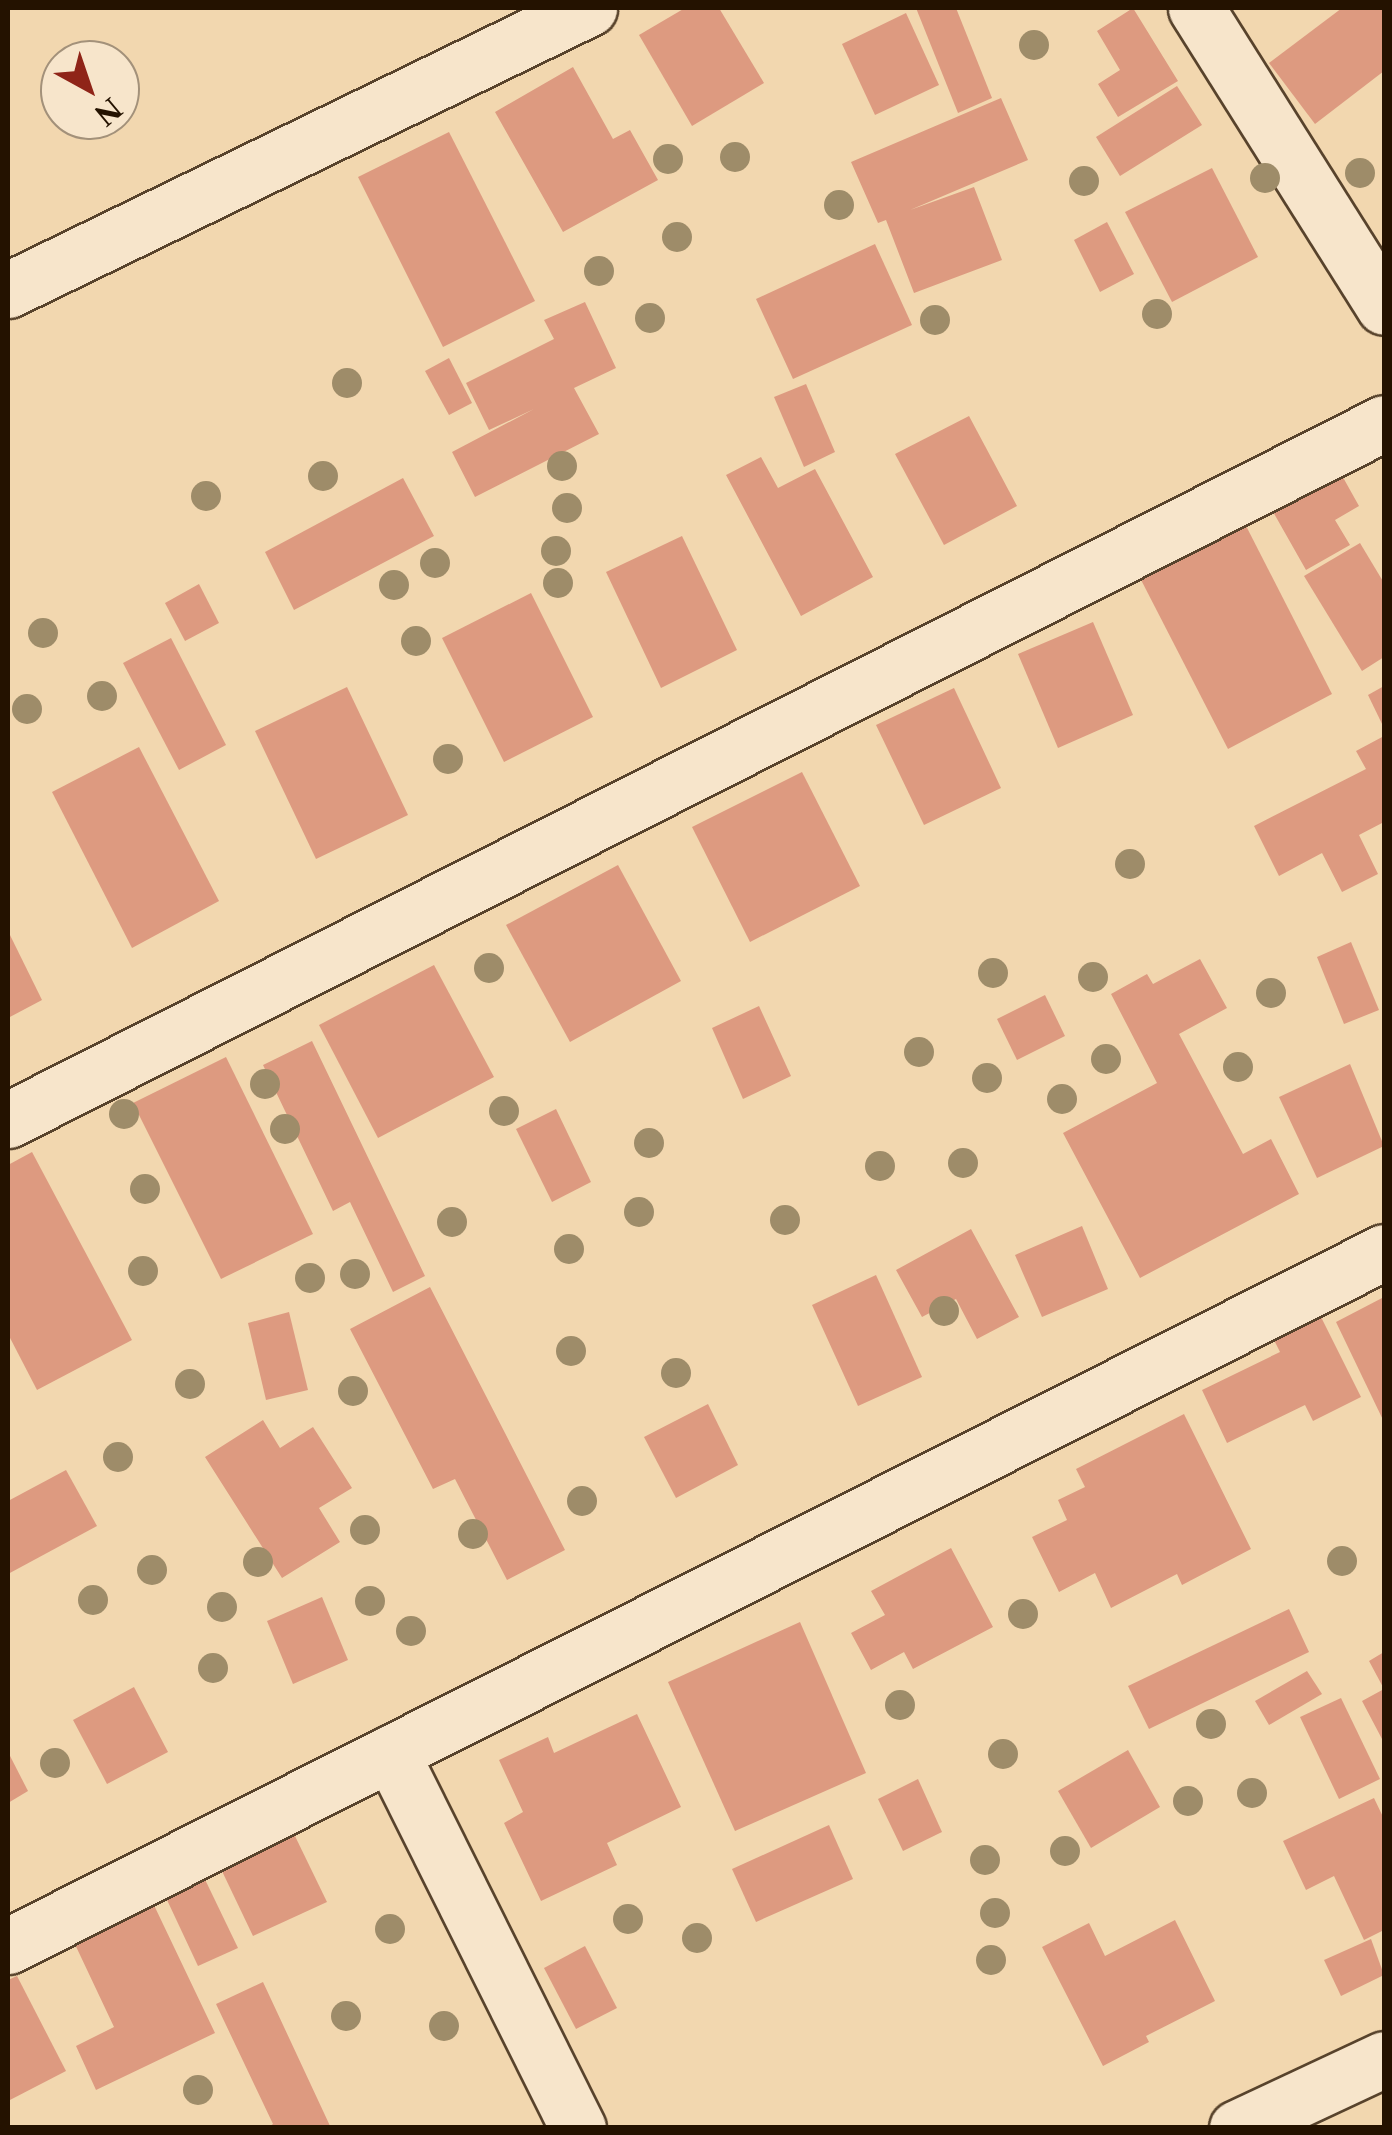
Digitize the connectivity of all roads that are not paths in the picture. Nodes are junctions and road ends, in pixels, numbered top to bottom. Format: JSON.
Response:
{"nodes":[{"id":1,"x":590,"y":8,"type":"edge"},
{"id":2,"x":1196,"y":8,"type":"edge"},
{"id":3,"x":501,"y":27,"type":"edge"},
{"id":4,"x":8,"y":290,"type":"edge"},
{"id":5,"x":1384,"y":306,"type":"edge"},
{"id":6,"x":1384,"y":423,"type":"edge"},
{"id":7,"x":8,"y":1120,"type":"edge"},
{"id":8,"x":1384,"y":1252,"type":"edge"},
{"id":9,"x":391,"y":1753,"type":"junction"},
{"id":10,"x":8,"y":1946,"type":"edge"},
{"id":11,"x":1384,"y":2058,"type":"edge"},
{"id":12,"x":578,"y":2128,"type":"edge"},
{"id":13,"x":1237,"y":2128,"type":"edge"}],
"edges":[{"from":1,"to":3,"type":"street"},
{"from":2,"to":5,"type":"street"},
{"from":3,"to":4,"type":"street"},
{"from":6,"to":7,"type":"street"},
{"from":8,"to":9,"type":"street"},
{"from":9,"to":10,"type":"street"},
{"from":9,"to":12,"type":"street"},
{"from":11,"to":13,"type":"street"}]}
